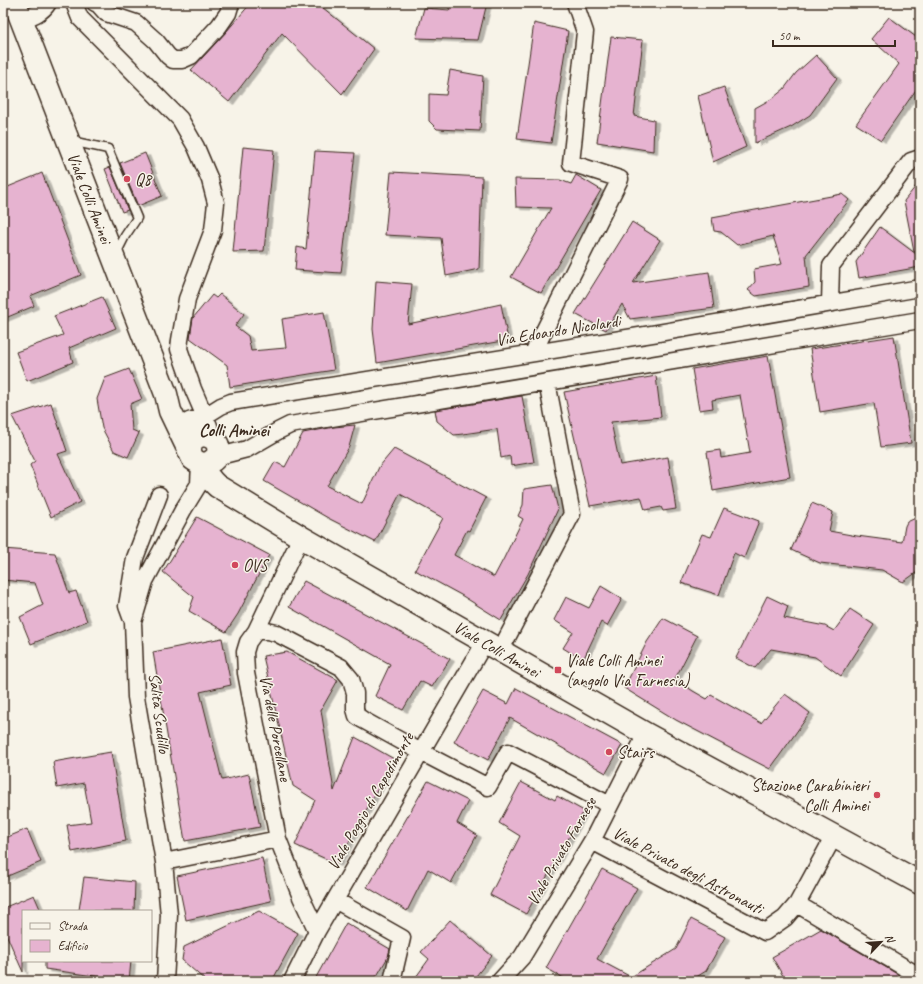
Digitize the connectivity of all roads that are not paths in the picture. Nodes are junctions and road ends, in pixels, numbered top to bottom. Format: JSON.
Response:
{"nodes":[{"id":1,"x":53,"y":3,"type":"edge"},
{"id":2,"x":72,"y":3,"type":"edge"},
{"id":3,"x":97,"y":3,"type":"edge"},
{"id":4,"x":231,"y":3,"type":"edge"},
{"id":5,"x":575,"y":3,"type":"edge"},
{"id":6,"x":18,"y":11,"type":"edge"},
{"id":7,"x":68,"y":140,"type":"junction"},
{"id":8,"x":920,"y":158,"type":"edge"},
{"id":9,"x":114,"y":258,"type":"junction"},
{"id":10,"x":920,"y":288,"type":"edge"},
{"id":11,"x":830,"y":303,"type":"junction"},
{"id":12,"x":920,"y":320,"type":"edge"},
{"id":13,"x":533,"y":353,"type":"junction"},
{"id":14,"x":547,"y":382,"type":"junction"},
{"id":15,"x":166,"y":394,"type":"junction"},
{"id":16,"x":203,"y":440,"type":"junction"},
{"id":17,"x":159,"y":495,"type":"dead end"},
{"id":18,"x":301,"y":537,"type":"junction"},
{"id":19,"x":133,"y":622,"type":"junction"},
{"id":20,"x":256,"y":631,"type":"junction"},
{"id":21,"x":492,"y":646,"type":"junction"},
{"id":22,"x":646,"y":734,"type":"junction"},
{"id":23,"x":421,"y":752,"type":"junction"},
{"id":24,"x":610,"y":805,"type":"junction"},
{"id":25,"x":834,"y":836,"type":"junction"},
{"id":26,"x":278,"y":839,"type":"junction"},
{"id":27,"x":592,"y":841,"type":"junction"},
{"id":28,"x":164,"y":862,"type":"junction"},
{"id":29,"x":920,"y":883,"type":"edge"},
{"id":30,"x":335,"y":900,"type":"junction"},
{"id":31,"x":797,"y":904,"type":"junction"},
{"id":32,"x":317,"y":931,"type":"junction"},
{"id":33,"x":919,"y":976,"type":"dead end"},
{"id":34,"x":165,"y":981,"type":"edge"},
{"id":35,"x":292,"y":981,"type":"edge"},
{"id":36,"x":392,"y":981,"type":"edge"},
{"id":37,"x":500,"y":981,"type":"edge"}],
"edges":[{"from":1,"to":2,"type":"street"},
{"from":1,"to":6,"type":"street"},
{"from":2,"to":16,"type":"street"},
{"from":3,"to":4,"type":"street"},
{"from":5,"to":13,"type":"street"},
{"from":6,"to":7,"type":"main road","name":"Viale Colli Aminei"},
{"from":7,"to":9,"type":"main road","name":"Viale Colli Aminei"},
{"from":7,"to":9,"type":"lane"},
{"from":8,"to":11,"type":"street"},
{"from":9,"to":15,"type":"main road","name":"Viale Colli Aminei"},
{"from":10,"to":11,"type":"street","name":"Via Edoardo Nicolardi"},
{"from":11,"to":13,"type":"street","name":"Via Edoardo Nicolardi"},
{"from":12,"to":14,"type":"street"},
{"from":13,"to":16,"type":"street","name":"Via Edoardo Nicolardi"},
{"from":14,"to":16,"type":"street"},
{"from":14,"to":21,"type":"street","name":"Viale Poggio di Capodimonte"},
{"from":15,"to":16,"type":"main road","name":"Viale Colli Aminei"},
{"from":15,"to":16,"type":"main road","name":"Viale Colli Aminei"},
{"from":16,"to":18,"type":"main road","name":"Viale Colli Aminei"},
{"from":16,"to":19,"type":"street","name":"Salita Scudillo"},
{"from":17,"to":19,"type":"street"},
{"from":18,"to":20,"type":"street","name":"Via delle Porcellane"},
{"from":18,"to":21,"type":"main road","name":"Viale Colli Aminei"},
{"from":19,"to":28,"type":"street","name":"Salita Scudillo"},
{"from":20,"to":23,"type":"street"},
{"from":20,"to":26,"type":"street","name":"Via delle Porcellane"},
{"from":21,"to":22,"type":"main road","name":"Viale Colli Aminei"},
{"from":21,"to":23,"type":"street","name":"Viale Poggio di Capodimonte"},
{"from":22,"to":24,"type":"street","name":"Viale Privato Farnese"},
{"from":22,"to":25,"type":"main road","name":"Viale Colli Aminei"},
{"from":23,"to":24,"type":"street"},
{"from":23,"to":30,"type":"street","name":"Viale Poggio di Capodimonte"},
{"from":24,"to":27,"type":"street","name":"Viale Privato Farnese"},
{"from":25,"to":29,"type":"main road","name":"Viale Colli Aminei"},
{"from":25,"to":31,"type":"street","name":"Viale Privato degli Astronauti"},
{"from":26,"to":28,"type":"street"},
{"from":26,"to":32,"type":"street","name":"Via delle Porcellane"},
{"from":27,"to":31,"type":"street","name":"Viale Privato degli Astronauti"},
{"from":27,"to":37,"type":"street","name":"Viale Privato Farnese"},
{"from":28,"to":34,"type":"street","name":"Salita Scudillo"},
{"from":30,"to":32,"type":"street","name":"Viale Poggio di Capodimonte"},
{"from":30,"to":36,"type":"street"},
{"from":31,"to":33,"type":"street"},
{"from":32,"to":35,"type":"street","name":"Viale Poggio di Capodimonte"}]}
